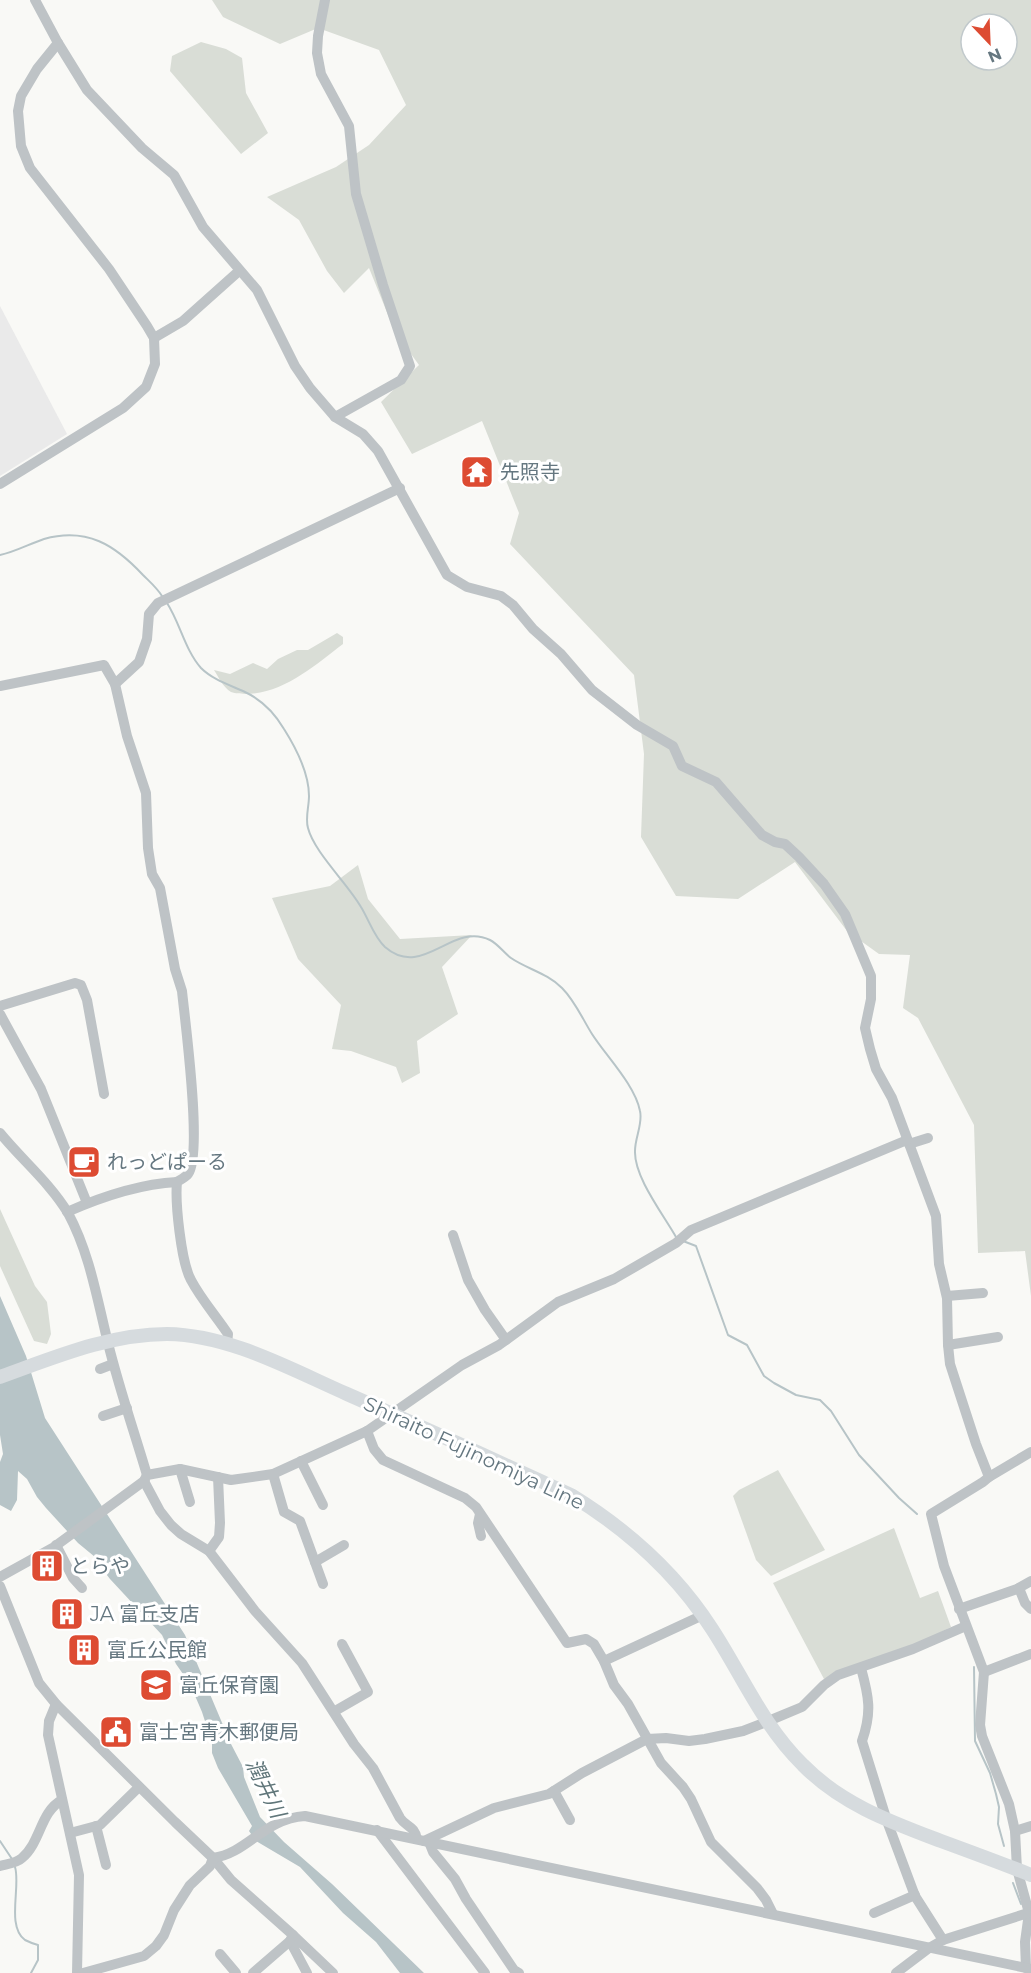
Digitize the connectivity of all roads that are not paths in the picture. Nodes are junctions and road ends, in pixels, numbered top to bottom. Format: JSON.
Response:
{"nodes":[{"id":1,"x":35,"y":0,"type":"edge"},
{"id":2,"x":325,"y":0,"type":"edge"},
{"id":3,"x":58,"y":43,"type":"junction"},
{"id":4,"x":239,"y":271,"type":"junction"},
{"id":5,"x":154,"y":338,"type":"junction"},
{"id":6,"x":335,"y":417,"type":"junction"},
{"id":7,"x":0,"y":484,"type":"edge"},
{"id":8,"x":400,"y":488,"type":"junction"},
{"id":9,"x":115,"y":684,"type":"junction"},
{"id":10,"x":0,"y":686,"type":"edge"},
{"id":11,"x":0,"y":1006,"type":"edge"},
{"id":12,"x":0,"y":1014,"type":"edge"},
{"id":13,"x":104,"y":1094,"type":"dead end"},
{"id":14,"x":0,"y":1133,"type":"edge"},
{"id":15,"x":928,"y":1138,"type":"dead end"},
{"id":16,"x":908,"y":1142,"type":"junction"},
{"id":17,"x":177,"y":1182,"type":"junction"},
{"id":18,"x":87,"y":1203,"type":"junction"},
{"id":19,"x":67,"y":1212,"type":"junction"},
{"id":20,"x":453,"y":1235,"type":"dead end"},
{"id":21,"x":983,"y":1293,"type":"dead end"},
{"id":22,"x":947,"y":1296,"type":"junction"},
{"id":23,"x":998,"y":1337,"type":"dead end"},
{"id":24,"x":506,"y":1340,"type":"junction"},
{"id":25,"x":107,"y":1341,"type":"junction"},
{"id":26,"x":227,"y":1344,"type":"junction"},
{"id":27,"x":948,"y":1345,"type":"junction"},
{"id":28,"x":113,"y":1364,"type":"junction"},
{"id":29,"x":100,"y":1369,"type":"dead end"},
{"id":30,"x":0,"y":1377,"type":"edge"},
{"id":31,"x":127,"y":1408,"type":"junction"},
{"id":32,"x":391,"y":1413,"type":"junction"},
{"id":33,"x":103,"y":1416,"type":"dead end"},
{"id":34,"x":367,"y":1431,"type":"junction"},
{"id":35,"x":1031,"y":1452,"type":"edge"},
{"id":36,"x":301,"y":1461,"type":"junction"},
{"id":37,"x":180,"y":1469,"type":"junction"},
{"id":38,"x":273,"y":1474,"type":"junction"},
{"id":39,"x":218,"y":1477,"type":"junction"},
{"id":40,"x":989,"y":1477,"type":"junction"},
{"id":41,"x":145,"y":1478,"type":"junction"},
{"id":42,"x":190,"y":1502,"type":"dead end"},
{"id":43,"x":323,"y":1505,"type":"dead end"},
{"id":44,"x":480,"y":1514,"type":"junction"},
{"id":45,"x":481,"y":1536,"type":"dead end"},
{"id":46,"x":61,"y":1542,"type":"junction"},
{"id":47,"x":344,"y":1545,"type":"dead end"},
{"id":48,"x":209,"y":1551,"type":"junction"},
{"id":49,"x":315,"y":1562,"type":"junction"},
{"id":50,"x":0,"y":1577,"type":"edge"},
{"id":51,"x":1031,"y":1581,"type":"edge"},
{"id":52,"x":323,"y":1584,"type":"dead end"},
{"id":53,"x":0,"y":1586,"type":"edge"},
{"id":54,"x":82,"y":1588,"type":"dead end"},
{"id":55,"x":1019,"y":1588,"type":"junction"},
{"id":56,"x":959,"y":1609,"type":"junction"},
{"id":57,"x":1031,"y":1609,"type":"edge"},
{"id":58,"x":703,"y":1615,"type":"junction"},
{"id":59,"x":966,"y":1626,"type":"junction"},
{"id":60,"x":342,"y":1644,"type":"dead end"},
{"id":61,"x":1031,"y":1654,"type":"edge"},
{"id":62,"x":604,"y":1661,"type":"junction"},
{"id":63,"x":861,"y":1668,"type":"junction"},
{"id":64,"x":984,"y":1672,"type":"junction"},
{"id":65,"x":56,"y":1704,"type":"junction"},
{"id":66,"x":334,"y":1711,"type":"junction"},
{"id":67,"x":766,"y":1722,"type":"junction"},
{"id":68,"x":647,"y":1739,"type":"junction"},
{"id":69,"x":139,"y":1787,"type":"junction"},
{"id":70,"x":554,"y":1791,"type":"junction"},
{"id":71,"x":62,"y":1800,"type":"junction"},
{"id":72,"x":570,"y":1820,"type":"dead end"},
{"id":73,"x":887,"y":1821,"type":"junction"},
{"id":74,"x":96,"y":1826,"type":"junction"},
{"id":75,"x":1031,"y":1826,"type":"edge"},
{"id":76,"x":377,"y":1830,"type":"junction"},
{"id":77,"x":1014,"y":1830,"type":"junction"},
{"id":78,"x":70,"y":1833,"type":"junction"},
{"id":79,"x":423,"y":1841,"type":"junction"},
{"id":80,"x":213,"y":1858,"type":"junction"},
{"id":81,"x":106,"y":1865,"type":"dead end"},
{"id":82,"x":0,"y":1866,"type":"edge"},
{"id":83,"x":1017,"y":1869,"type":"junction"},
{"id":84,"x":1031,"y":1875,"type":"edge"},
{"id":85,"x":915,"y":1895,"type":"junction"},
{"id":86,"x":1030,"y":1912,"type":"edge"},
{"id":87,"x":874,"y":1913,"type":"dead end"},
{"id":88,"x":773,"y":1914,"type":"junction"},
{"id":89,"x":292,"y":1938,"type":"junction"},
{"id":90,"x":943,"y":1940,"type":"junction"},
{"id":91,"x":929,"y":1948,"type":"junction"},
{"id":92,"x":220,"y":1954,"type":"dead end"},
{"id":93,"x":1028,"y":1969,"type":"edge"},
{"id":94,"x":77,"y":1973,"type":"edge"},
{"id":95,"x":83,"y":1973,"type":"edge"},
{"id":96,"x":236,"y":1973,"type":"edge"},
{"id":97,"x":253,"y":1973,"type":"edge"},
{"id":98,"x":307,"y":1973,"type":"edge"},
{"id":99,"x":333,"y":1973,"type":"edge"},
{"id":100,"x":485,"y":1973,"type":"edge"},
{"id":101,"x":519,"y":1973,"type":"edge"},
{"id":102,"x":896,"y":1973,"type":"edge"}],
"edges":[{"from":1,"to":3,"type":"street"},
{"from":2,"to":6,"type":"street"},
{"from":3,"to":4,"type":"street"},
{"from":3,"to":5,"type":"street"},
{"from":4,"to":5,"type":"street"},
{"from":4,"to":6,"type":"street"},
{"from":5,"to":7,"type":"street"},
{"from":6,"to":8,"type":"street"},
{"from":8,"to":9,"type":"street"},
{"from":8,"to":16,"type":"street"},
{"from":9,"to":10,"type":"street"},
{"from":9,"to":17,"type":"street"},
{"from":11,"to":13,"type":"street"},
{"from":12,"to":18,"type":"street"},
{"from":14,"to":19,"type":"street"},
{"from":15,"to":16,"type":"street"},
{"from":16,"to":22,"type":"street"},
{"from":16,"to":24,"type":"street"},
{"from":17,"to":18,"type":"street"},
{"from":17,"to":26,"type":"street"},
{"from":18,"to":19,"type":"street"},
{"from":19,"to":25,"type":"street"},
{"from":20,"to":24,"type":"street"},
{"from":21,"to":22,"type":"street"},
{"from":22,"to":27,"type":"street"},
{"from":23,"to":27,"type":"street"},
{"from":24,"to":32,"type":"street"},
{"from":25,"to":26,"type":"main road","name":"Shiraito Fujinomiya Line"},
{"from":25,"to":28,"type":"street"},
{"from":25,"to":30,"type":"main road","name":"Shiraito Fujinomiya Line"},
{"from":26,"to":32,"type":"main road","name":"Shiraito Fujinomiya Line"},
{"from":27,"to":40,"type":"street"},
{"from":28,"to":29,"type":"street"},
{"from":28,"to":31,"type":"street"},
{"from":31,"to":33,"type":"street"},
{"from":31,"to":41,"type":"street"},
{"from":32,"to":34,"type":"street"},
{"from":32,"to":58,"type":"main road","name":"Shiraito Fujinomiya Line"},
{"from":34,"to":36,"type":"street"},
{"from":34,"to":44,"type":"street"},
{"from":35,"to":40,"type":"street"},
{"from":36,"to":38,"type":"street"},
{"from":36,"to":43,"type":"street"},
{"from":37,"to":39,"type":"street"},
{"from":37,"to":41,"type":"street"},
{"from":37,"to":42,"type":"street"},
{"from":38,"to":39,"type":"street"},
{"from":38,"to":49,"type":"street"},
{"from":39,"to":48,"type":"street"},
{"from":40,"to":56,"type":"street"},
{"from":41,"to":46,"type":"street"},
{"from":41,"to":48,"type":"street"},
{"from":44,"to":45,"type":"street"},
{"from":44,"to":62,"type":"street"},
{"from":46,"to":50,"type":"street"},
{"from":46,"to":54,"type":"street"},
{"from":47,"to":49,"type":"street"},
{"from":48,"to":66,"type":"street"},
{"from":49,"to":52,"type":"street"},
{"from":51,"to":55,"type":"street"},
{"from":53,"to":65,"type":"street"},
{"from":55,"to":56,"type":"street"},
{"from":55,"to":57,"type":"street"},
{"from":56,"to":59,"type":"street"},
{"from":58,"to":62,"type":"street"},
{"from":58,"to":67,"type":"main road","name":"Shiraito Fujinomiya Line"},
{"from":59,"to":63,"type":"street"},
{"from":59,"to":64,"type":"street"},
{"from":60,"to":66,"type":"street"},
{"from":61,"to":64,"type":"street"},
{"from":62,"to":68,"type":"street"},
{"from":63,"to":67,"type":"street"},
{"from":63,"to":73,"type":"street"},
{"from":64,"to":77,"type":"street"},
{"from":65,"to":69,"type":"street"},
{"from":65,"to":71,"type":"street"},
{"from":66,"to":79,"type":"street"},
{"from":67,"to":68,"type":"street"},
{"from":67,"to":73,"type":"main road","name":"Shiraito Fujinomiya Line"},
{"from":68,"to":70,"type":"street"},
{"from":68,"to":88,"type":"street"},
{"from":69,"to":74,"type":"street"},
{"from":69,"to":80,"type":"street"},
{"from":70,"to":72,"type":"street"},
{"from":70,"to":79,"type":"street"},
{"from":71,"to":78,"type":"street"},
{"from":71,"to":82,"type":"street"},
{"from":73,"to":83,"type":"main road","name":"Shiraito Fujinomiya Line"},
{"from":73,"to":85,"type":"street"},
{"from":74,"to":78,"type":"street"},
{"from":74,"to":81,"type":"street"},
{"from":75,"to":77,"type":"street"},
{"from":76,"to":79,"type":"street"},
{"from":76,"to":80,"type":"street"},
{"from":76,"to":100,"type":"street"},
{"from":77,"to":83,"type":"street"},
{"from":78,"to":94,"type":"street"},
{"from":79,"to":88,"type":"street"},
{"from":79,"to":101,"type":"street"},
{"from":80,"to":89,"type":"street"},
{"from":80,"to":95,"type":"street"},
{"from":83,"to":84,"type":"main road","name":"Shiraito Fujinomiya Line"},
{"from":83,"to":86,"type":"street"},
{"from":85,"to":87,"type":"street"},
{"from":85,"to":90,"type":"street"},
{"from":86,"to":90,"type":"street"},
{"from":86,"to":93,"type":"street"},
{"from":88,"to":91,"type":"street"},
{"from":89,"to":97,"type":"street"},
{"from":89,"to":98,"type":"street"},
{"from":89,"to":99,"type":"street"},
{"from":90,"to":91,"type":"street"},
{"from":91,"to":93,"type":"street"},
{"from":91,"to":102,"type":"street"},
{"from":92,"to":96,"type":"street"}]}
